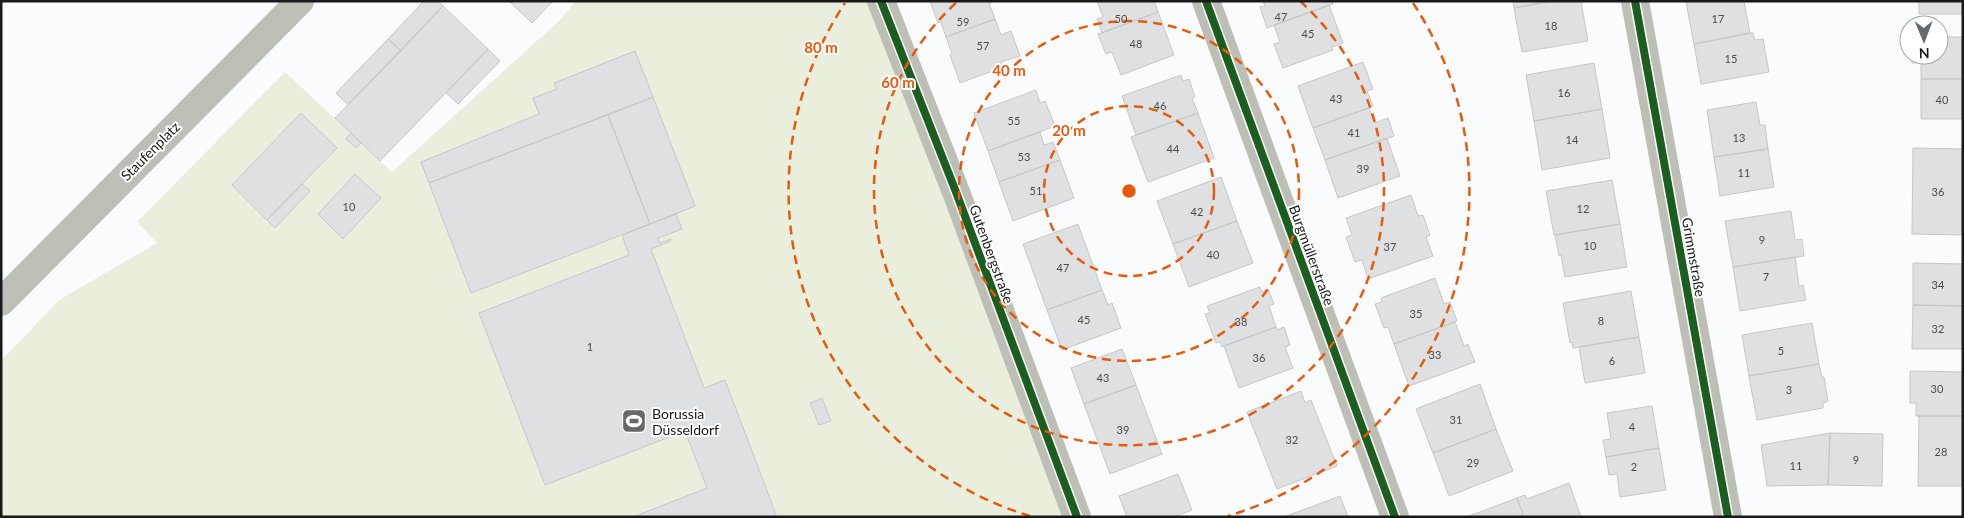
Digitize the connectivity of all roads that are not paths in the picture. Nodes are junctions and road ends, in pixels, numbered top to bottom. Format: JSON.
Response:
{"nodes":[{"id":1,"x":300,"y":1,"type":"edge"},
{"id":2,"x":881,"y":1,"type":"edge"},
{"id":3,"x":1206,"y":1,"type":"edge"},
{"id":4,"x":1635,"y":1,"type":"edge"},
{"id":5,"x":1,"y":302,"type":"edge"},
{"id":6,"x":1077,"y":517,"type":"edge"},
{"id":7,"x":1395,"y":517,"type":"edge"},
{"id":8,"x":1728,"y":517,"type":"edge"}],
"edges":[{"from":1,"to":5,"type":"street","name":"Staufenplatz"},
{"from":2,"to":6,"type":"street","name":"Gutenbergstraße"},
{"from":3,"to":7,"type":"street","name":"Burgmüllerstraße"},
{"from":4,"to":8,"type":"street","name":"Grimmstraße"}]}
